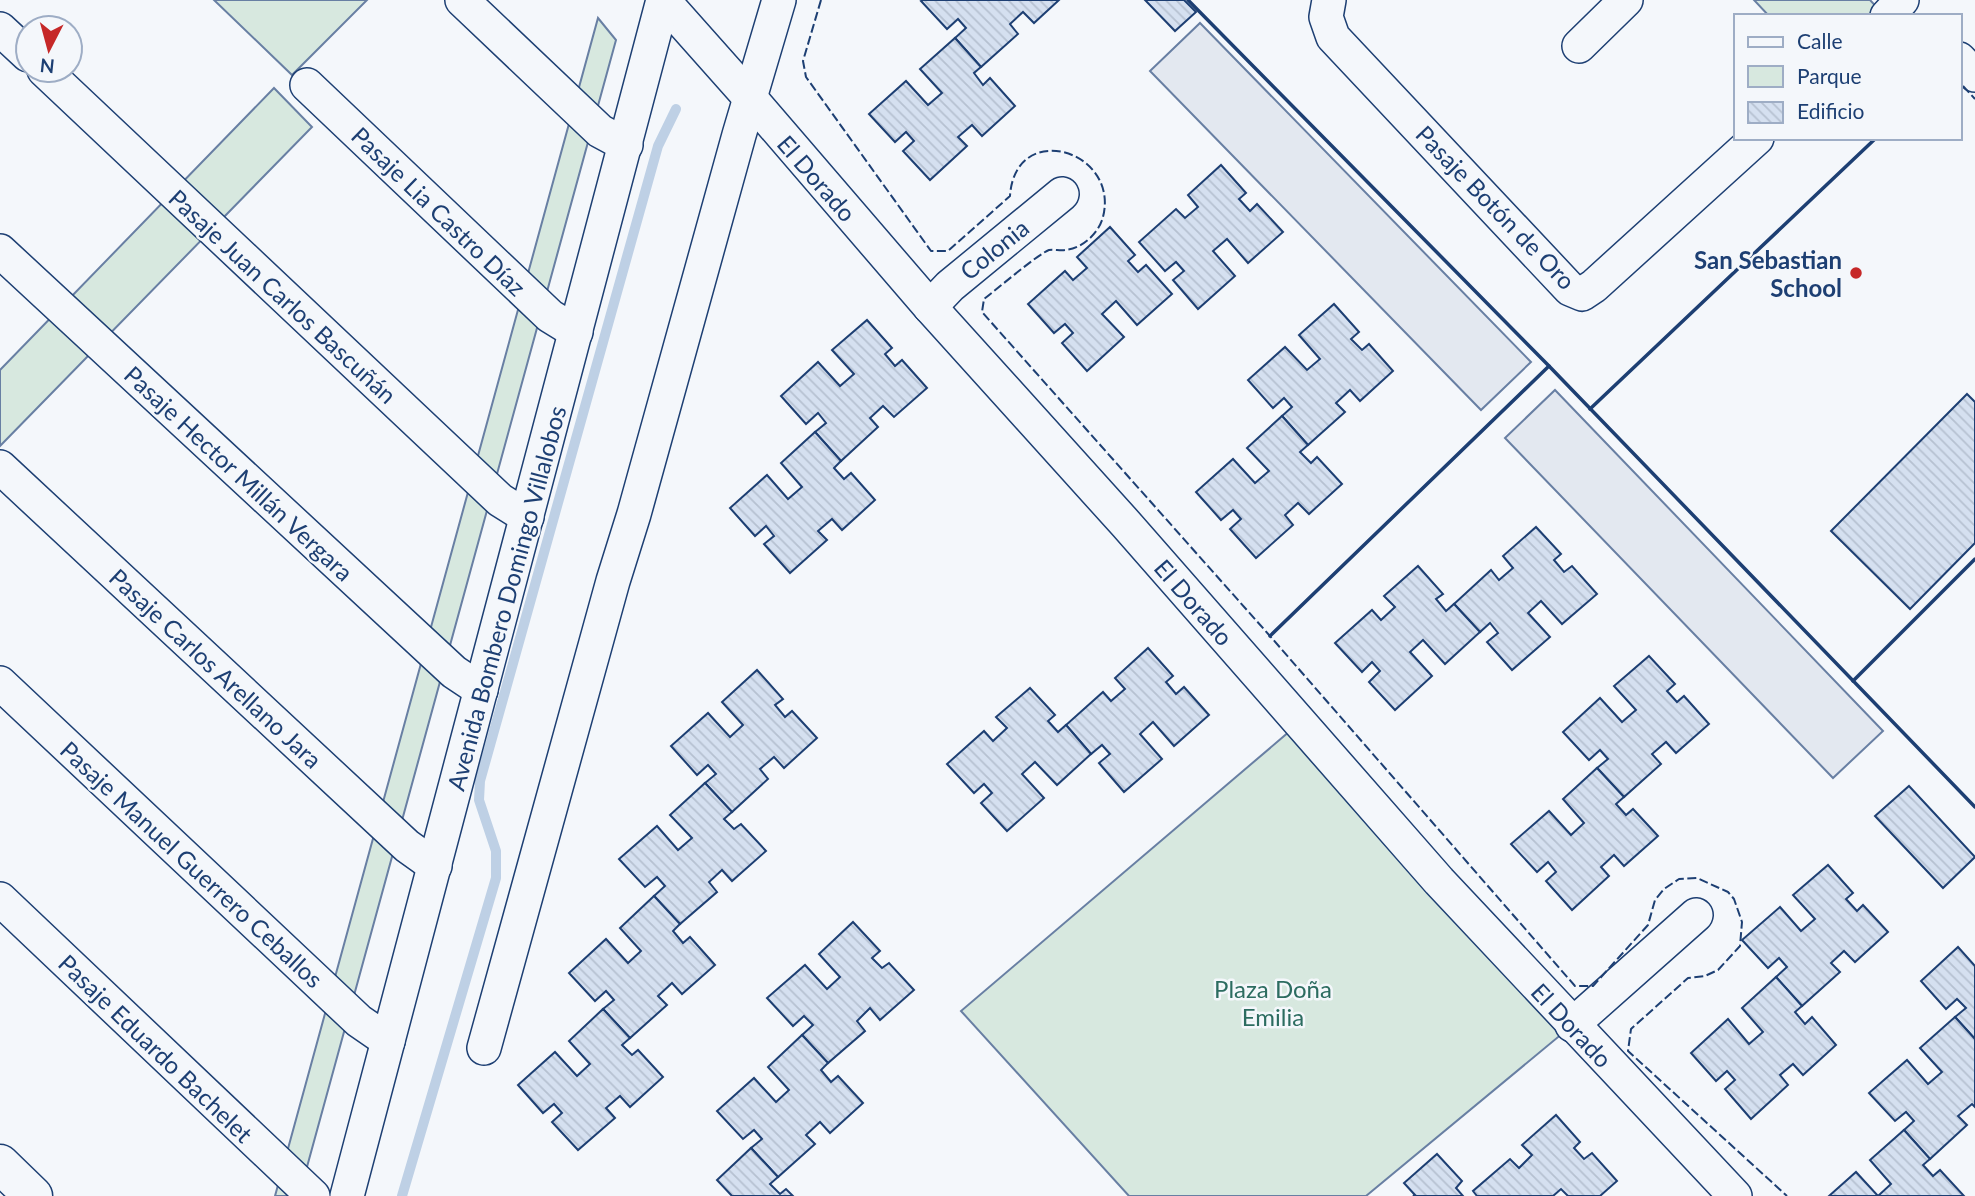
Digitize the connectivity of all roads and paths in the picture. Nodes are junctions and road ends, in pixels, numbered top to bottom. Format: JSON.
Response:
{"nodes":[{"id":1,"x":462,"y":0,"type":"edge"},
{"id":2,"x":663,"y":0,"type":"edge"},
{"id":3,"x":779,"y":0,"type":"edge"},
{"id":4,"x":1329,"y":0,"type":"edge"},
{"id":5,"x":1626,"y":0,"type":"edge"},
{"id":6,"x":1902,"y":0,"type":"edge"},
{"id":7,"x":1888,"y":14,"type":"edge"},
{"id":8,"x":1915,"y":14,"type":"edge"},
{"id":9,"x":0,"y":29,"type":"edge"},
{"id":10,"x":14,"y":42,"type":"edge"},
{"id":11,"x":1579,"y":46,"type":"dead end"},
{"id":12,"x":59,"y":84,"type":"edge"},
{"id":13,"x":307,"y":85,"type":"dead end"},
{"id":14,"x":751,"y":99,"type":"junction"},
{"id":15,"x":1755,"y":140,"type":"edge"},
{"id":16,"x":626,"y":145,"type":"junction"},
{"id":17,"x":1062,"y":194,"type":"dead end"},
{"id":18,"x":0,"y":251,"type":"edge"},
{"id":19,"x":929,"y":307,"type":"junction"},
{"id":20,"x":576,"y":332,"type":"junction"},
{"id":21,"x":0,"y":467,"type":"edge"},
{"id":22,"x":527,"y":517,"type":"junction"},
{"id":23,"x":0,"y":684,"type":"edge"},
{"id":24,"x":481,"y":690,"type":"junction"},
{"id":25,"x":435,"y":866,"type":"junction"},
{"id":26,"x":0,"y":899,"type":"edge"},
{"id":27,"x":1696,"y":915,"type":"dead end"},
{"id":28,"x":1572,"y":1025,"type":"junction"},
{"id":29,"x":388,"y":1041,"type":"junction"},
{"id":30,"x":484,"y":1048,"type":"dead end"},
{"id":31,"x":0,"y":1164,"type":"edge"},
{"id":32,"x":33,"y":1196,"type":"edge"},
{"id":33,"x":313,"y":1196,"type":"edge"},
{"id":34,"x":347,"y":1196,"type":"edge"},
{"id":35,"x":1735,"y":1196,"type":"edge"}],
"edges":[{"from":1,"to":16,"type":"street"},
{"from":2,"to":14,"type":"street","name":"El Dorado"},
{"from":2,"to":16,"type":"street","name":"Avenida Bombero Domingo Villalobos"},
{"from":3,"to":14,"type":"street"},
{"from":4,"to":15,"type":"street","name":"Pasaje Botón de Oro"},
{"from":5,"to":11,"type":"street"},
{"from":6,"to":7,"type":"street"},
{"from":6,"to":8,"type":"street"},
{"from":9,"to":10,"type":"street"},
{"from":12,"to":22,"type":"street","name":"Pasaje Juan Carlos Bascuñán"},
{"from":13,"to":20,"type":"street","name":"Pasaje Lia Castro Díaz"},
{"from":14,"to":19,"type":"street","name":"El Dorado"},
{"from":14,"to":30,"type":"street"},
{"from":16,"to":20,"type":"street","name":"Avenida Bombero Domingo Villalobos"},
{"from":17,"to":19,"type":"street","name":"Colonia"},
{"from":18,"to":24,"type":"street","name":"Pasaje Hector Millán Vergara"},
{"from":19,"to":28,"type":"street","name":"El Dorado"},
{"from":20,"to":22,"type":"street","name":"Avenida Bombero Domingo Villalobos"},
{"from":21,"to":25,"type":"street","name":"Pasaje Carlos Arellano Jara"},
{"from":22,"to":24,"type":"street","name":"Avenida Bombero Domingo Villalobos"},
{"from":23,"to":29,"type":"street","name":"Pasaje Manuel Guerrero Ceballos"},
{"from":24,"to":25,"type":"street","name":"Avenida Bombero Domingo Villalobos"},
{"from":25,"to":29,"type":"street","name":"Avenida Bombero Domingo Villalobos"},
{"from":26,"to":33,"type":"street","name":"Pasaje Eduardo Bachelet"},
{"from":27,"to":28,"type":"street"},
{"from":28,"to":35,"type":"street","name":"El Dorado"},
{"from":29,"to":34,"type":"street","name":"Avenida Bombero Domingo Villalobos"},
{"from":31,"to":32,"type":"street"}]}
